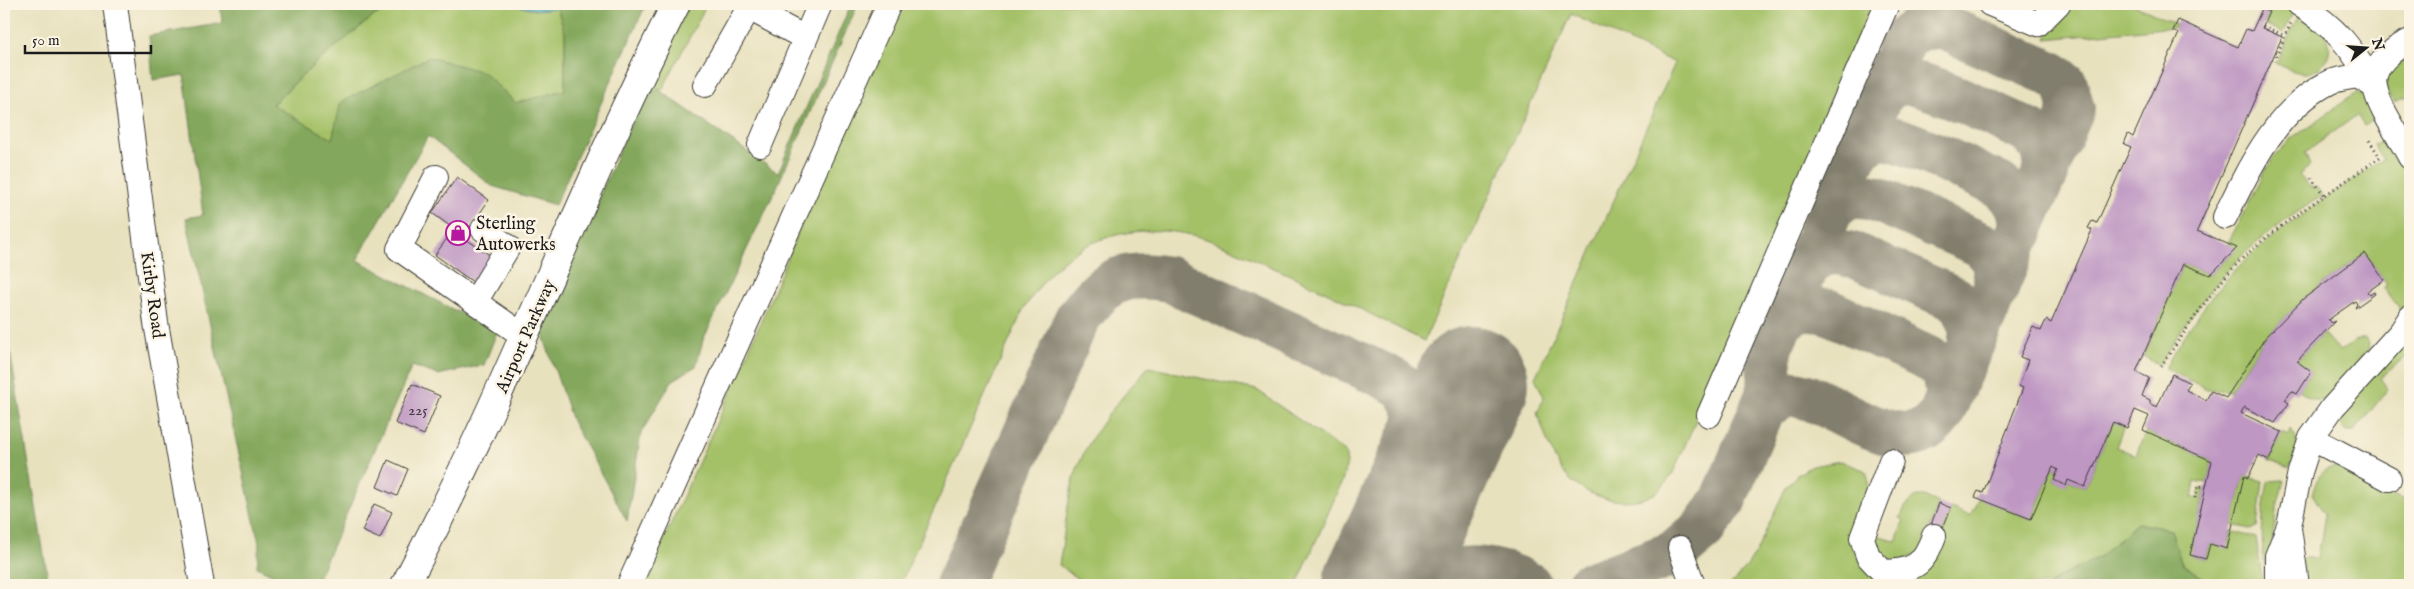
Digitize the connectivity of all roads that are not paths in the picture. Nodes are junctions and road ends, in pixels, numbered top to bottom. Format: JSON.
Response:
{"nodes":[{"id":1,"x":115,"y":4,"type":"edge"},
{"id":2,"x":676,"y":4,"type":"edge"},
{"id":3,"x":820,"y":4,"type":"edge"},
{"id":4,"x":889,"y":4,"type":"edge"},
{"id":5,"x":1887,"y":4,"type":"edge"},
{"id":6,"x":1990,"y":4,"type":"edge"},
{"id":7,"x":2058,"y":4,"type":"edge"},
{"id":8,"x":2299,"y":4,"type":"edge"},
{"id":9,"x":750,"y":6,"type":"edge"},
{"id":10,"x":805,"y":38,"type":"junction"},
{"id":11,"x":2410,"y":41,"type":"edge"},
{"id":12,"x":705,"y":85,"type":"dead end"},
{"id":13,"x":2374,"y":86,"type":"junction"},
{"id":14,"x":760,"y":145,"type":"dead end"},
{"id":15,"x":2410,"y":158,"type":"edge"},
{"id":16,"x":436,"y":178,"type":"dead end"},
{"id":17,"x":2225,"y":218,"type":"dead end"},
{"id":18,"x":483,"y":229,"type":"dead end"},
{"id":19,"x":475,"y":302,"type":"junction"},
{"id":20,"x":2410,"y":318,"type":"edge"},
{"id":21,"x":525,"y":337,"type":"junction"},
{"id":22,"x":1709,"y":415,"type":"dead end"},
{"id":23,"x":2312,"y":438,"type":"junction"},
{"id":24,"x":1891,"y":461,"type":"dead end"},
{"id":25,"x":2389,"y":479,"type":"dead end"},
{"id":26,"x":2289,"y":526,"type":"junction"},
{"id":27,"x":1934,"y":536,"type":"dead end"},
{"id":28,"x":1680,"y":548,"type":"dead end"},
{"id":29,"x":202,"y":585,"type":"edge"},
{"id":30,"x":405,"y":585,"type":"edge"},
{"id":31,"x":629,"y":585,"type":"edge"},
{"id":32,"x":1693,"y":585,"type":"edge"},
{"id":33,"x":2277,"y":585,"type":"edge"},
{"id":34,"x":2297,"y":585,"type":"edge"}],
"edges":[{"from":1,"to":29,"type":"street","name":"Kirby Road"},
{"from":2,"to":21,"type":"main road","name":"Airport Parkway"},
{"from":3,"to":10,"type":"street"},
{"from":4,"to":31,"type":"street"},
{"from":5,"to":22,"type":"street"},
{"from":6,"to":7,"type":"street"},
{"from":8,"to":13,"type":"street"},
{"from":9,"to":10,"type":"street"},
{"from":9,"to":12,"type":"street"},
{"from":10,"to":14,"type":"street"},
{"from":11,"to":13,"type":"street"},
{"from":13,"to":15,"type":"street"},
{"from":13,"to":17,"type":"street"},
{"from":16,"to":19,"type":"street"},
{"from":18,"to":19,"type":"street"},
{"from":19,"to":21,"type":"street"},
{"from":20,"to":23,"type":"street"},
{"from":21,"to":30,"type":"main road","name":"Airport Parkway"},
{"from":23,"to":25,"type":"street"},
{"from":23,"to":26,"type":"street"},
{"from":24,"to":27,"type":"street"},
{"from":26,"to":33,"type":"street"},
{"from":26,"to":34,"type":"street"},
{"from":28,"to":32,"type":"street"}]}
